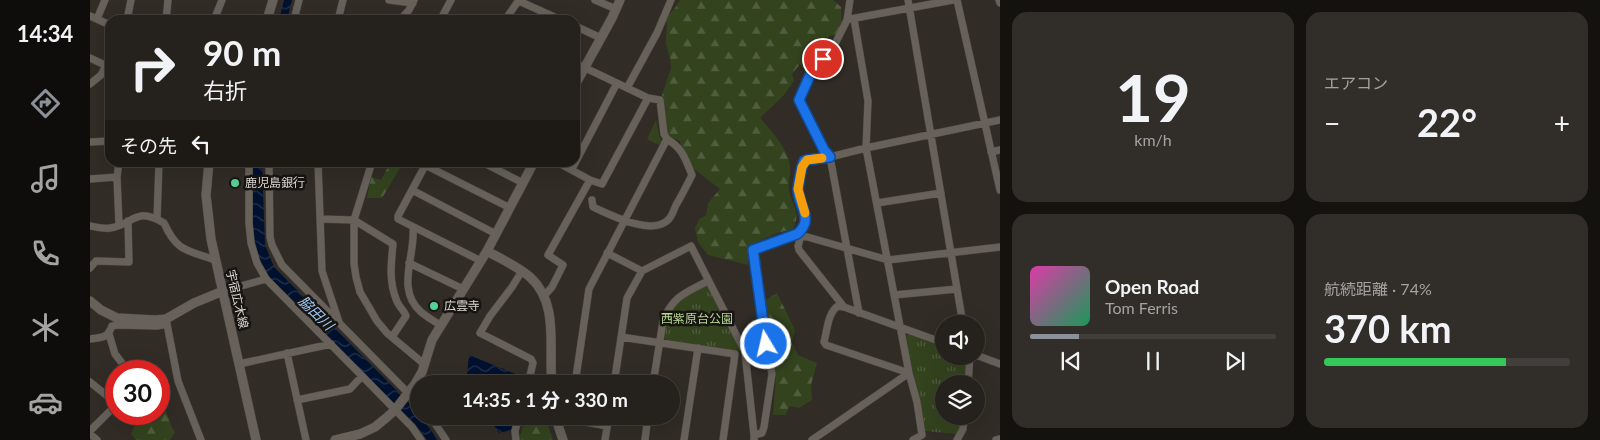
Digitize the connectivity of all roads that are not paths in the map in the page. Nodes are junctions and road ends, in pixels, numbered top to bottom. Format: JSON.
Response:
{"nodes":[{"id":1,"x":105,"y":0,"type":"edge"},
{"id":2,"x":131,"y":0,"type":"edge"},
{"id":3,"x":168,"y":0,"type":"edge"},
{"id":4,"x":222,"y":0,"type":"edge"},
{"id":5,"x":273,"y":0,"type":"edge"},
{"id":6,"x":299,"y":0,"type":"edge"},
{"id":7,"x":343,"y":0,"type":"edge"},
{"id":8,"x":389,"y":0,"type":"edge"},
{"id":9,"x":451,"y":0,"type":"edge"},
{"id":10,"x":594,"y":0,"type":"edge"},
{"id":11,"x":620,"y":0,"type":"edge"},
{"id":12,"x":671,"y":0,"type":"edge"},
{"id":13,"x":850,"y":0,"type":"edge"},
{"id":14,"x":908,"y":0,"type":"edge"},
{"id":15,"x":953,"y":0,"type":"edge"},
{"id":16,"x":957,"y":0,"type":"edge"},
{"id":17,"x":519,"y":1,"type":"edge"},
{"id":18,"x":413,"y":2,"type":"edge"},
{"id":19,"x":616,"y":9,"type":"junction"},
{"id":20,"x":909,"y":9,"type":"junction"},
{"id":21,"x":128,"y":15,"type":"edge"},
{"id":22,"x":166,"y":15,"type":"edge"},
{"id":23,"x":216,"y":15,"type":"edge"},
{"id":24,"x":268,"y":15,"type":"edge"},
{"id":25,"x":295,"y":15,"type":"edge"},
{"id":26,"x":339,"y":15,"type":"edge"},
{"id":27,"x":404,"y":15,"type":"edge"},
{"id":28,"x":443,"y":15,"type":"edge"},
{"id":29,"x":509,"y":15,"type":"edge"},
{"id":30,"x":550,"y":15,"type":"edge"},
{"id":31,"x":93,"y":17,"type":"edge"},
{"id":32,"x":850,"y":19,"type":"junction"},
{"id":33,"x":105,"y":23,"type":"edge"},
{"id":34,"x":580,"y":28,"type":"edge"},
{"id":35,"x":601,"y":38,"type":"junction"},
{"id":36,"x":90,"y":58,"type":"edge"},
{"id":37,"x":105,"y":61,"type":"edge"},
{"id":38,"x":580,"y":65,"type":"edge"},
{"id":39,"x":584,"y":67,"type":"junction"},
{"id":40,"x":105,"y":68,"type":"edge"},
{"id":41,"x":580,"y":75,"type":"edge"},
{"id":42,"x":617,"y":83,"type":"junction"},
{"id":43,"x":90,"y":84,"type":"edge"},
{"id":44,"x":627,"y":88,"type":"junction"},
{"id":45,"x":648,"y":98,"type":"junction"},
{"id":46,"x":1000,"y":120,"type":"edge"},
{"id":47,"x":984,"y":124,"type":"junction"},
{"id":48,"x":931,"y":134,"type":"junction"},
{"id":49,"x":667,"y":139,"type":"junction"},
{"id":50,"x":105,"y":141,"type":"edge"},
{"id":51,"x":90,"y":142,"type":"edge"},
{"id":52,"x":866,"y":148,"type":"junction"},
{"id":53,"x":1000,"y":150,"type":"edge"},
{"id":54,"x":991,"y":152,"type":"junction"},
{"id":55,"x":580,"y":154,"type":"edge"},
{"id":56,"x":830,"y":157,"type":"junction"},
{"id":57,"x":118,"y":167,"type":"edge"},
{"id":58,"x":159,"y":167,"type":"edge"},
{"id":59,"x":208,"y":167,"type":"edge"},
{"id":60,"x":248,"y":167,"type":"edge"},
{"id":61,"x":269,"y":167,"type":"edge"},
{"id":62,"x":318,"y":167,"type":"edge"},
{"id":63,"x":370,"y":167,"type":"edge"},
{"id":64,"x":424,"y":167,"type":"edge"},
{"id":65,"x":432,"y":167,"type":"edge"},
{"id":66,"x":492,"y":167,"type":"edge"},
{"id":67,"x":531,"y":167,"type":"edge"},
{"id":68,"x":568,"y":167,"type":"edge"},
{"id":69,"x":572,"y":169,"type":"joint"},
{"id":70,"x":117,"y":177,"type":"junction"},
{"id":71,"x":90,"y":179,"type":"edge"},
{"id":72,"x":590,"y":180,"type":"junction"},
{"id":73,"x":523,"y":183,"type":"junction"},
{"id":74,"x":1000,"y":189,"type":"edge"},
{"id":75,"x":412,"y":190,"type":"junction"},
{"id":76,"x":941,"y":193,"type":"junction"},
{"id":77,"x":592,"y":200,"type":"dead end"},
{"id":78,"x":877,"y":203,"type":"junction"},
{"id":79,"x":510,"y":208,"type":"junction"},
{"id":80,"x":157,"y":218,"type":"junction"},
{"id":81,"x":320,"y":219,"type":"junction"},
{"id":82,"x":354,"y":220,"type":"junction"},
{"id":83,"x":128,"y":221,"type":"junction"},
{"id":84,"x":625,"y":221,"type":"junction"},
{"id":85,"x":119,"y":225,"type":"junction"},
{"id":86,"x":90,"y":226,"type":"edge"},
{"id":87,"x":413,"y":227,"type":"junction"},
{"id":88,"x":496,"y":234,"type":"junction"},
{"id":89,"x":799,"y":235,"type":"junction"},
{"id":90,"x":1000,"y":247,"type":"edge"},
{"id":91,"x":847,"y":248,"type":"junction"},
{"id":92,"x":487,"y":251,"type":"junction"},
{"id":93,"x":607,"y":253,"type":"junction"},
{"id":94,"x":950,"y":253,"type":"junction"},
{"id":95,"x":215,"y":260,"type":"junction"},
{"id":96,"x":888,"y":260,"type":"junction"},
{"id":97,"x":480,"y":261,"type":"junction"},
{"id":98,"x":409,"y":263,"type":"junction"},
{"id":99,"x":90,"y":268,"type":"edge"},
{"id":100,"x":522,"y":271,"type":"junction"},
{"id":101,"x":642,"y":272,"type":"junction"},
{"id":102,"x":266,"y":279,"type":"junction"},
{"id":103,"x":708,"y":281,"type":"junction"},
{"id":104,"x":463,"y":289,"type":"junction"},
{"id":105,"x":957,"y":289,"type":"junction"},
{"id":106,"x":223,"y":291,"type":"junction"},
{"id":107,"x":894,"y":295,"type":"junction"},
{"id":108,"x":544,"y":296,"type":"junction"},
{"id":109,"x":90,"y":301,"type":"edge"},
{"id":110,"x":844,"y":307,"type":"junction"},
{"id":111,"x":859,"y":313,"type":"junction"},
{"id":112,"x":961,"y":315,"type":"edge"},
{"id":113,"x":166,"y":321,"type":"junction"},
{"id":114,"x":340,"y":325,"type":"junction"},
{"id":115,"x":440,"y":325,"type":"junction"},
{"id":116,"x":900,"y":327,"type":"junction"},
{"id":117,"x":109,"y":334,"type":"junction"},
{"id":118,"x":392,"y":337,"type":"junction"},
{"id":119,"x":621,"y":337,"type":"junction"},
{"id":120,"x":90,"y":339,"type":"edge"},
{"id":121,"x":935,"y":340,"type":"edge"},
{"id":122,"x":659,"y":342,"type":"junction"},
{"id":123,"x":331,"y":344,"type":"junction"},
{"id":124,"x":698,"y":348,"type":"junction"},
{"id":125,"x":287,"y":354,"type":"junction"},
{"id":126,"x":985,"y":358,"type":"edge"},
{"id":127,"x":120,"y":360,"type":"edge"},
{"id":128,"x":239,"y":364,"type":"junction"},
{"id":129,"x":424,"y":364,"type":"junction"},
{"id":130,"x":1000,"y":364,"type":"edge"},
{"id":131,"x":910,"y":373,"type":"junction"},
{"id":132,"x":530,"y":375,"type":"edge"},
{"id":133,"x":552,"y":375,"type":"edge"},
{"id":134,"x":576,"y":375,"type":"edge"},
{"id":135,"x":615,"y":375,"type":"edge"},
{"id":136,"x":654,"y":375,"type":"edge"},
{"id":137,"x":362,"y":376,"type":"junction"},
{"id":138,"x":90,"y":382,"type":"edge"},
{"id":139,"x":407,"y":394,"type":"junction"},
{"id":140,"x":410,"y":396,"type":"edge"},
{"id":141,"x":297,"y":400,"type":"junction"},
{"id":142,"x":396,"y":409,"type":"junction"},
{"id":143,"x":436,"y":425,"type":"edge"},
{"id":144,"x":517,"y":425,"type":"edge"},
{"id":145,"x":558,"y":425,"type":"edge"},
{"id":146,"x":602,"y":425,"type":"edge"},
{"id":147,"x":647,"y":425,"type":"edge"},
{"id":148,"x":963,"y":425,"type":"edge"},
{"id":149,"x":607,"y":426,"type":"joint"},
{"id":150,"x":90,"y":432,"type":"edge"},
{"id":151,"x":754,"y":437,"type":"edge"},
{"id":152,"x":1000,"y":439,"type":"edge"},
{"id":153,"x":97,"y":440,"type":"edge"},
{"id":154,"x":201,"y":440,"type":"edge"},
{"id":155,"x":256,"y":440,"type":"edge"},
{"id":156,"x":306,"y":440,"type":"edge"},
{"id":157,"x":336,"y":440,"type":"edge"},
{"id":158,"x":421,"y":440,"type":"edge"},
{"id":159,"x":446,"y":440,"type":"edge"},
{"id":160,"x":516,"y":440,"type":"edge"},
{"id":161,"x":563,"y":440,"type":"edge"},
{"id":162,"x":606,"y":440,"type":"edge"},
{"id":163,"x":645,"y":440,"type":"edge"},
{"id":164,"x":684,"y":440,"type":"edge"},
{"id":165,"x":723,"y":440,"type":"edge"},
{"id":166,"x":812,"y":440,"type":"edge"},
{"id":167,"x":913,"y":440,"type":"edge"},
{"id":168,"x":957,"y":440,"type":"edge"},
{"id":169,"x":996,"y":440,"type":"edge"}],
"edges":[{"from":1,"to":31,"type":"street"},
{"from":2,"to":21,"type":"street"},
{"from":3,"to":22,"type":"street"},
{"from":4,"to":23,"type":"street"},
{"from":5,"to":24,"type":"street"},
{"from":6,"to":25,"type":"street"},
{"from":7,"to":26,"type":"street"},
{"from":8,"to":18,"type":"street"},
{"from":9,"to":28,"type":"street"},
{"from":10,"to":19,"type":"street"},
{"from":11,"to":19,"type":"street"},
{"from":12,"to":44,"type":"street"},
{"from":13,"to":32,"type":"street"},
{"from":14,"to":20,"type":"street"},
{"from":15,"to":20,"type":"street"},
{"from":16,"to":47,"type":"street"},
{"from":17,"to":29,"type":"street"},
{"from":17,"to":30,"type":"street"},
{"from":18,"to":27,"type":"street"},
{"from":19,"to":35,"type":"street"},
{"from":20,"to":32,"type":"street"},
{"from":20,"to":48,"type":"street"},
{"from":31,"to":33,"type":"street"},
{"from":32,"to":52,"type":"street"},
{"from":32,"to":56,"type":"street"},
{"from":34,"to":35,"type":"street"},
{"from":35,"to":39,"type":"street"},
{"from":36,"to":37,"type":"street"},
{"from":38,"to":39,"type":"street"},
{"from":39,"to":41,"type":"street"},
{"from":39,"to":42,"type":"street"},
{"from":40,"to":43,"type":"street"},
{"from":42,"to":44,"type":"street"},
{"from":42,"to":55,"type":"street"},
{"from":44,"to":45,"type":"street"},
{"from":45,"to":49,"type":"street"},
{"from":45,"to":72,"type":"street"},
{"from":46,"to":47,"type":"street"},
{"from":47,"to":48,"type":"street"},
{"from":47,"to":54,"type":"street"},
{"from":48,"to":52,"type":"street"},
{"from":48,"to":76,"type":"street"},
{"from":49,"to":84,"type":"street"},
{"from":49,"to":84,"type":"street"},
{"from":50,"to":51,"type":"street"},
{"from":52,"to":56,"type":"street"},
{"from":52,"to":78,"type":"street"},
{"from":53,"to":54,"type":"street"},
{"from":54,"to":74,"type":"street"},
{"from":56,"to":89,"type":"street"},
{"from":56,"to":91,"type":"street"},
{"from":57,"to":70,"type":"street"},
{"from":58,"to":80,"type":"street"},
{"from":59,"to":95,"type":"street","name":"宇宿広木線"},
{"from":60,"to":102,"type":"street"},
{"from":61,"to":114,"type":"street"},
{"from":62,"to":81,"type":"street"},
{"from":63,"to":82,"type":"street"},
{"from":64,"to":75,"type":"street"},
{"from":65,"to":79,"type":"street"},
{"from":66,"to":73,"type":"street"},
{"from":67,"to":73,"type":"street"},
{"from":68,"to":69,"type":"street"},
{"from":69,"to":72,"type":"street"},
{"from":70,"to":71,"type":"street"},
{"from":70,"to":85,"type":"street"},
{"from":72,"to":108,"type":"street"},
{"from":73,"to":79,"type":"street"},
{"from":75,"to":87,"type":"street"},
{"from":75,"to":88,"type":"street"},
{"from":76,"to":78,"type":"street"},
{"from":76,"to":94,"type":"street"},
{"from":77,"to":84,"type":"street"},
{"from":78,"to":96,"type":"street"},
{"from":79,"to":88,"type":"street"},
{"from":80,"to":83,"type":"street"},
{"from":80,"to":95,"type":"street"},
{"from":81,"to":82,"type":"street"},
{"from":81,"to":114,"type":"street"},
{"from":82,"to":118,"type":"street"},
{"from":82,"to":118,"type":"street"},
{"from":83,"to":85,"type":"street"},
{"from":83,"to":99,"type":"street"},
{"from":84,"to":93,"type":"street"},
{"from":85,"to":86,"type":"street"},
{"from":87,"to":97,"type":"street"},
{"from":87,"to":98,"type":"street"},
{"from":88,"to":92,"type":"street"},
{"from":89,"to":91,"type":"street"},
{"from":89,"to":110,"type":"street"},
{"from":89,"to":151,"type":"street"},
{"from":90,"to":94,"type":"street"},
{"from":91,"to":96,"type":"street"},
{"from":91,"to":111,"type":"street"},
{"from":92,"to":97,"type":"street"},
{"from":92,"to":100,"type":"street"},
{"from":93,"to":101,"type":"street"},
{"from":93,"to":134,"type":"street"},
{"from":94,"to":96,"type":"street"},
{"from":94,"to":105,"type":"street"},
{"from":95,"to":106,"type":"street","name":"宇宿広木線"},
{"from":96,"to":107,"type":"street"},
{"from":97,"to":104,"type":"street"},
{"from":98,"to":104,"type":"street"},
{"from":98,"to":115,"type":"street"},
{"from":100,"to":108,"type":"street"},
{"from":100,"to":132,"type":"street"},
{"from":101,"to":103,"type":"street"},
{"from":101,"to":119,"type":"street"},
{"from":102,"to":106,"type":"street"},
{"from":102,"to":123,"type":"street"},
{"from":103,"to":122,"type":"street"},
{"from":103,"to":151,"type":"street"},
{"from":104,"to":115,"type":"street"},
{"from":105,"to":107,"type":"street"},
{"from":105,"to":112,"type":"street"},
{"from":106,"to":113,"type":"street"},
{"from":106,"to":128,"type":"street","name":"宇宿広木線"},
{"from":107,"to":116,"type":"street"},
{"from":108,"to":133,"type":"street"},
{"from":109,"to":113,"type":"street"},
{"from":110,"to":111,"type":"street"},
{"from":110,"to":131,"type":"street"},
{"from":111,"to":116,"type":"street"},
{"from":113,"to":117,"type":"street"},
{"from":113,"to":154,"type":"street"},
{"from":114,"to":139,"type":"street"},
{"from":115,"to":129,"type":"street"},
{"from":116,"to":121,"type":"street"},
{"from":116,"to":131,"type":"street"},
{"from":117,"to":120,"type":"street"},
{"from":117,"to":127,"type":"street"},
{"from":118,"to":129,"type":"street"},
{"from":119,"to":122,"type":"street"},
{"from":119,"to":135,"type":"street"},
{"from":122,"to":124,"type":"street"},
{"from":122,"to":136,"type":"street"},
{"from":123,"to":125,"type":"street"},
{"from":123,"to":137,"type":"street"},
{"from":124,"to":164,"type":"street"},
{"from":124,"to":165,"type":"street"},
{"from":125,"to":128,"type":"street"},
{"from":125,"to":141,"type":"street"},
{"from":126,"to":130,"type":"street"},
{"from":128,"to":155,"type":"street","name":"宇宿広木線"},
{"from":129,"to":139,"type":"street"},
{"from":131,"to":166,"type":"street"},
{"from":131,"to":167,"type":"street"},
{"from":137,"to":141,"type":"street"},
{"from":137,"to":142,"type":"street"},
{"from":138,"to":150,"type":"street"},
{"from":139,"to":140,"type":"street"},
{"from":139,"to":142,"type":"street"},
{"from":141,"to":156,"type":"street"},
{"from":142,"to":157,"type":"street"},
{"from":142,"to":158,"type":"street"},
{"from":143,"to":159,"type":"street"},
{"from":144,"to":160,"type":"street"},
{"from":145,"to":161,"type":"street"},
{"from":146,"to":149,"type":"street"},
{"from":147,"to":163,"type":"street"},
{"from":148,"to":168,"type":"street"},
{"from":149,"to":162,"type":"street"},
{"from":150,"to":153,"type":"street"},
{"from":152,"to":169,"type":"street"}]}
